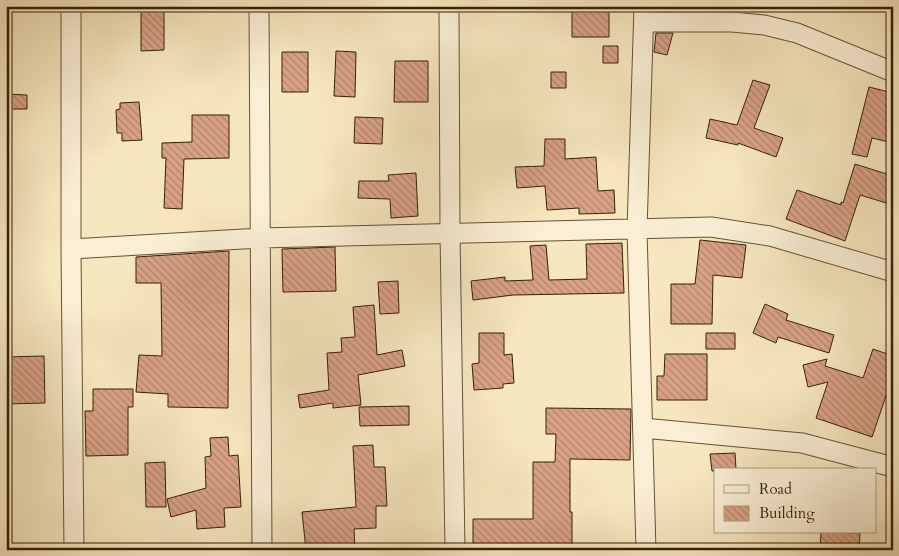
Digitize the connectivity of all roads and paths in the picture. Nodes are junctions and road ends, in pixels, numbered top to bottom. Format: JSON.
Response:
{"nodes":[{"id":1,"x":71,"y":6,"type":"edge"},
{"id":2,"x":259,"y":6,"type":"edge"},
{"id":3,"x":449,"y":6,"type":"edge"},
{"id":4,"x":644,"y":14,"type":"edge"},
{"id":5,"x":893,"y":72,"type":"edge"},
{"id":6,"x":637,"y":230,"type":"junction"},
{"id":7,"x":450,"y":233,"type":"junction"},
{"id":8,"x":260,"y":238,"type":"junction"},
{"id":9,"x":71,"y":249,"type":"junction"},
{"id":10,"x":893,"y":272,"type":"edge"},
{"id":11,"x":643,"y":428,"type":"junction"},
{"id":12,"x":893,"y":467,"type":"edge"},
{"id":13,"x":74,"y":550,"type":"edge"},
{"id":14,"x":262,"y":550,"type":"edge"},
{"id":15,"x":455,"y":550,"type":"edge"},
{"id":16,"x":646,"y":550,"type":"edge"}],
"edges":[{"from":1,"to":9,"type":"street"},
{"from":2,"to":8,"type":"street"},
{"from":3,"to":7,"type":"street"},
{"from":4,"to":5,"type":"street"},
{"from":4,"to":6,"type":"street"},
{"from":6,"to":7,"type":"street"},
{"from":6,"to":10,"type":"street"},
{"from":6,"to":11,"type":"street"},
{"from":7,"to":8,"type":"street"},
{"from":7,"to":15,"type":"street"},
{"from":8,"to":9,"type":"street"},
{"from":8,"to":14,"type":"street"},
{"from":9,"to":13,"type":"street"},
{"from":11,"to":12,"type":"street"},
{"from":11,"to":16,"type":"street"}]}
